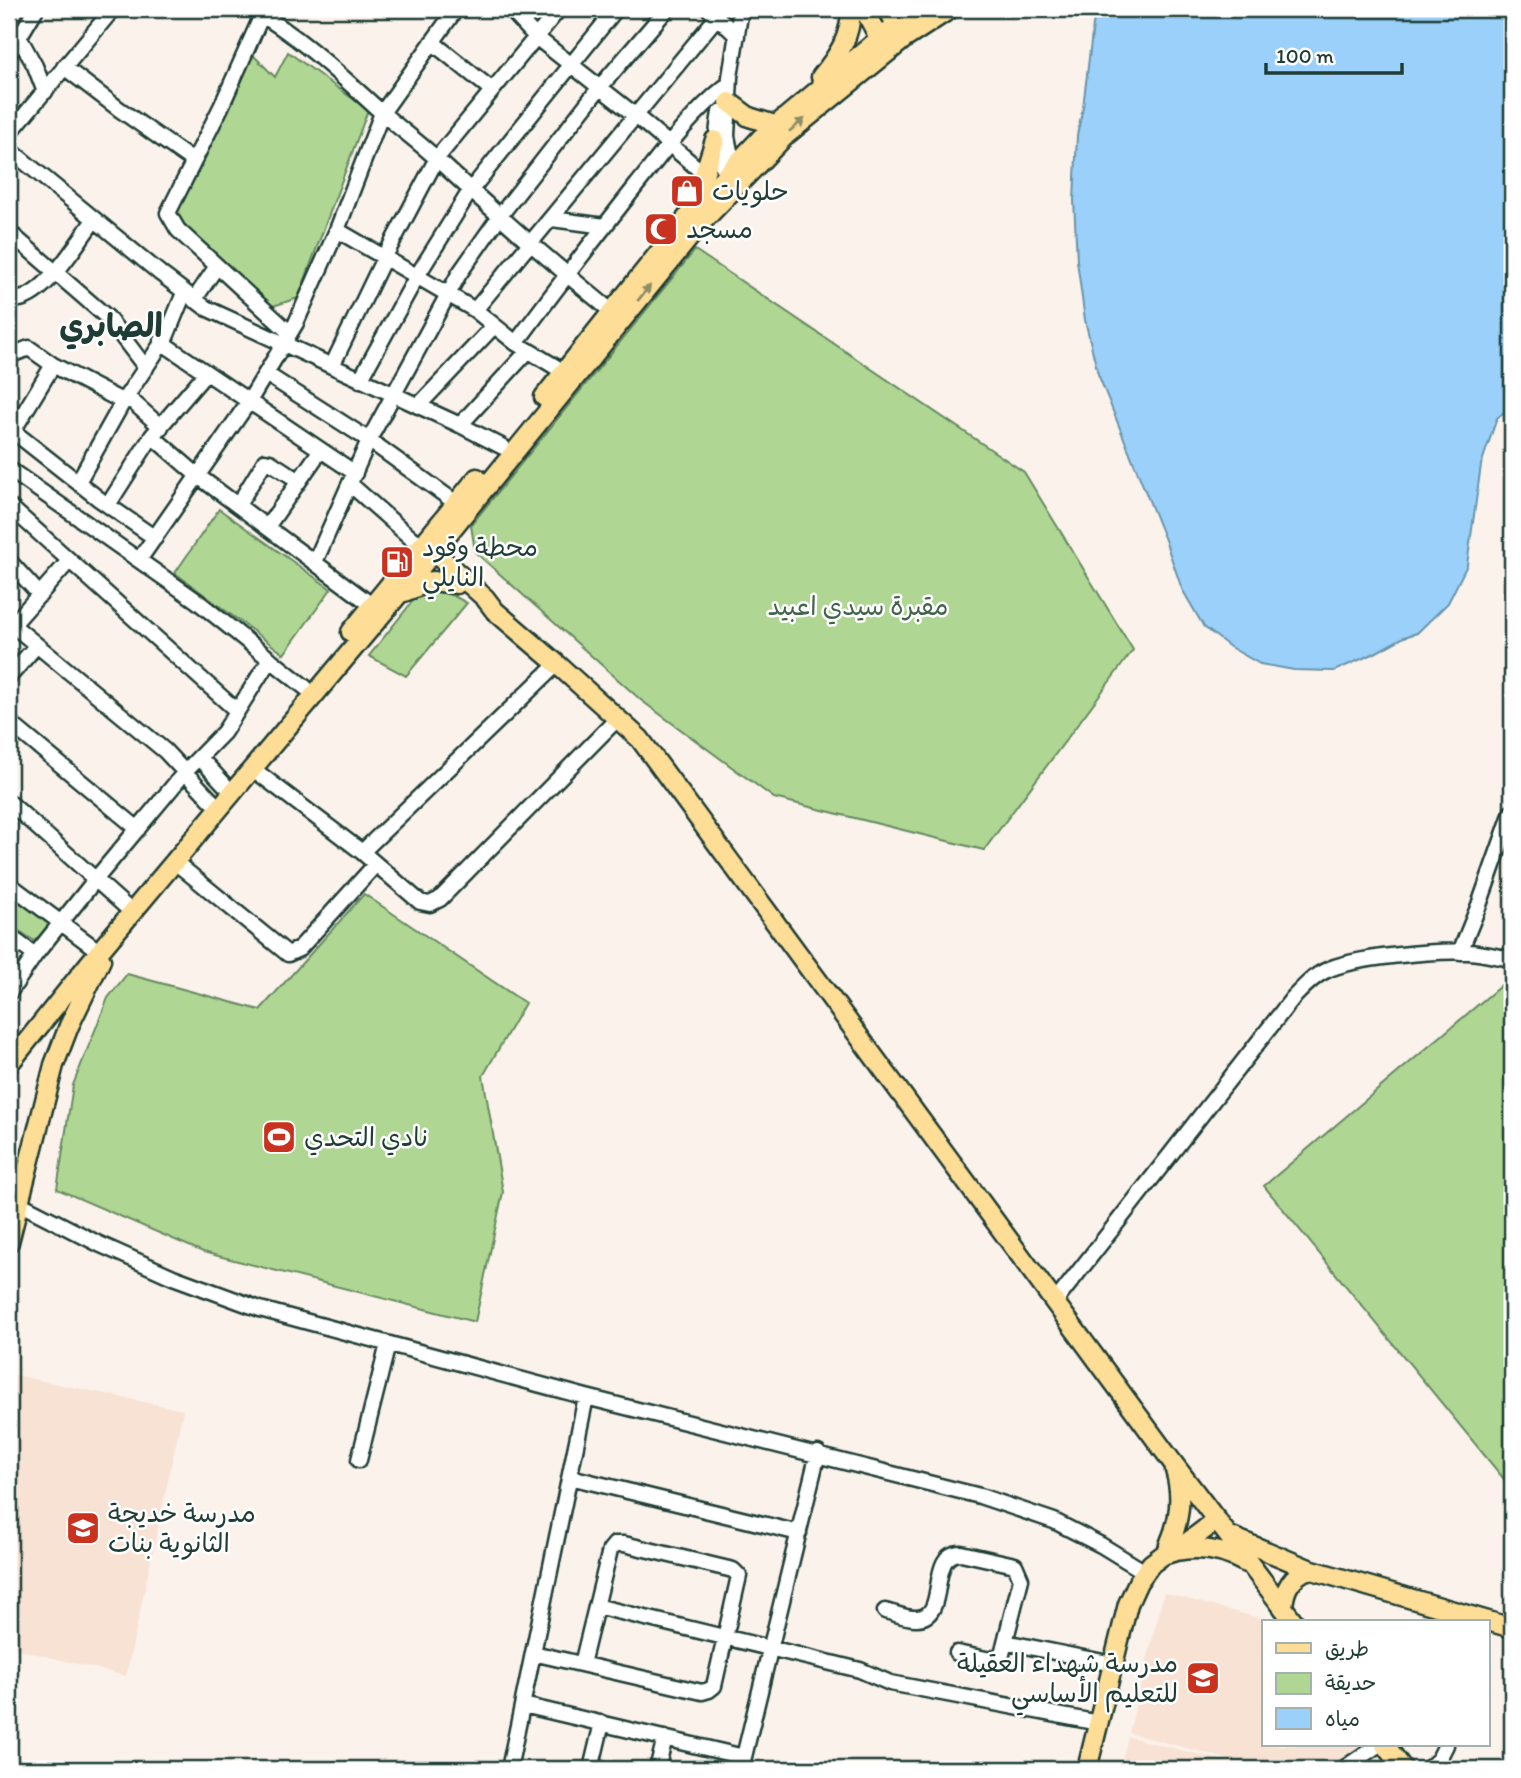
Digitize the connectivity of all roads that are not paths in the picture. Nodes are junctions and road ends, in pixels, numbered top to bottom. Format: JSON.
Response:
{"nodes":[{"id":1,"x":36,"y":9,"type":"edge"},
{"id":2,"x":113,"y":9,"type":"edge"},
{"id":3,"x":456,"y":9,"type":"edge"},
{"id":4,"x":510,"y":9,"type":"edge"},
{"id":5,"x":559,"y":9,"type":"edge"},
{"id":6,"x":616,"y":9,"type":"edge"},
{"id":7,"x":667,"y":9,"type":"edge"},
{"id":8,"x":741,"y":9,"type":"edge"},
{"id":9,"x":851,"y":9,"type":"edge"},
{"id":10,"x":864,"y":9,"type":"edge"},
{"id":11,"x":888,"y":9,"type":"edge"},
{"id":12,"x":924,"y":9,"type":"edge"},
{"id":13,"x":950,"y":9,"type":"edge"},
{"id":14,"x":257,"y":12,"type":"edge"},
{"id":15,"x":713,"y":13,"type":"edge"},
{"id":16,"x":900,"y":32,"type":"junction"},
{"id":17,"x":14,"y":34,"type":"edge"},
{"id":18,"x":737,"y":36,"type":"junction"},
{"id":19,"x":536,"y":37,"type":"junction"},
{"id":20,"x":432,"y":42,"type":"junction"},
{"id":21,"x":883,"y":46,"type":"junction"},
{"id":22,"x":9,"y":54,"type":"edge"},
{"id":23,"x":570,"y":64,"type":"junction"},
{"id":24,"x":64,"y":67,"type":"junction"},
{"id":25,"x":600,"y":87,"type":"junction"},
{"id":26,"x":728,"y":89,"type":"junction"},
{"id":27,"x":492,"y":90,"type":"junction"},
{"id":28,"x":45,"y":92,"type":"junction"},
{"id":29,"x":802,"y":103,"type":"junction"},
{"id":30,"x":382,"y":113,"type":"junction"},
{"id":31,"x":636,"y":116,"type":"junction"},
{"id":32,"x":775,"y":125,"type":"junction"},
{"id":33,"x":9,"y":134,"type":"edge"},
{"id":34,"x":715,"y":140,"type":"junction"},
{"id":35,"x":669,"y":145,"type":"junction"},
{"id":36,"x":9,"y":149,"type":"edge"},
{"id":37,"x":437,"y":158,"type":"junction"},
{"id":38,"x":193,"y":161,"type":"junction"},
{"id":39,"x":703,"y":173,"type":"junction"},
{"id":40,"x":735,"y":175,"type":"junction"},
{"id":41,"x":470,"y":191,"type":"junction"},
{"id":42,"x":693,"y":210,"type":"junction"},
{"id":43,"x":499,"y":217,"type":"junction"},
{"id":44,"x":552,"y":219,"type":"junction"},
{"id":45,"x":94,"y":220,"type":"junction"},
{"id":46,"x":605,"y":226,"type":"junction"},
{"id":47,"x":337,"y":230,"type":"junction"},
{"id":48,"x":9,"y":232,"type":"edge"},
{"id":49,"x":531,"y":244,"type":"junction"},
{"id":50,"x":384,"y":258,"type":"junction"},
{"id":51,"x":216,"y":266,"type":"junction"},
{"id":52,"x":54,"y":273,"type":"junction"},
{"id":53,"x":566,"y":274,"type":"junction"},
{"id":54,"x":417,"y":276,"type":"junction"},
{"id":55,"x":447,"y":293,"type":"junction"},
{"id":56,"x":189,"y":296,"type":"junction"},
{"id":57,"x":9,"y":299,"type":"edge"},
{"id":58,"x":475,"y":310,"type":"junction"},
{"id":59,"x":611,"y":312,"type":"junction"},
{"id":60,"x":495,"y":326,"type":"junction"},
{"id":61,"x":286,"y":338,"type":"junction"},
{"id":62,"x":161,"y":342,"type":"junction"},
{"id":63,"x":522,"y":347,"type":"junction"},
{"id":64,"x":9,"y":357,"type":"edge"},
{"id":65,"x":53,"y":365,"type":"junction"},
{"id":66,"x":332,"y":366,"type":"junction"},
{"id":67,"x":146,"y":368,"type":"junction"},
{"id":68,"x":564,"y":372,"type":"junction"},
{"id":69,"x":206,"y":373,"type":"junction"},
{"id":70,"x":266,"y":374,"type":"junction"},
{"id":71,"x":360,"y":380,"type":"junction"},
{"id":72,"x":394,"y":395,"type":"junction"},
{"id":73,"x":124,"y":400,"type":"junction"},
{"id":74,"x":248,"y":402,"type":"junction"},
{"id":75,"x":418,"y":406,"type":"junction"},
{"id":76,"x":460,"y":425,"type":"junction"},
{"id":77,"x":11,"y":430,"type":"edge"},
{"id":78,"x":157,"y":431,"type":"junction"},
{"id":79,"x":369,"y":440,"type":"junction"},
{"id":80,"x":503,"y":447,"type":"junction"},
{"id":81,"x":320,"y":450,"type":"junction"},
{"id":82,"x":9,"y":469,"type":"edge"},
{"id":83,"x":198,"y":477,"type":"junction"},
{"id":84,"x":353,"y":479,"type":"junction"},
{"id":85,"x":298,"y":480,"type":"junction"},
{"id":86,"x":78,"y":482,"type":"junction"},
{"id":87,"x":456,"y":503,"type":"junction"},
{"id":88,"x":108,"y":505,"type":"junction"},
{"id":89,"x":239,"y":505,"type":"junction"},
{"id":90,"x":9,"y":506,"type":"edge"},
{"id":91,"x":455,"y":523,"type":"junction"},
{"id":92,"x":267,"y":527,"type":"junction"},
{"id":93,"x":155,"y":538,"type":"junction"},
{"id":94,"x":422,"y":549,"type":"junction"},
{"id":95,"x":139,"y":560,"type":"junction"},
{"id":96,"x":9,"y":561,"type":"edge"},
{"id":97,"x":69,"y":561,"type":"junction"},
{"id":98,"x":314,"y":562,"type":"junction"},
{"id":99,"x":460,"y":581,"type":"junction"},
{"id":100,"x":40,"y":595,"type":"junction"},
{"id":101,"x":398,"y":595,"type":"junction"},
{"id":102,"x":373,"y":606,"type":"junction"},
{"id":103,"x":10,"y":625,"type":"edge"},
{"id":104,"x":36,"y":646,"type":"junction"},
{"id":105,"x":270,"y":659,"type":"junction"},
{"id":106,"x":557,"y":663,"type":"junction"},
{"id":107,"x":9,"y":677,"type":"edge"},
{"id":108,"x":306,"y":688,"type":"junction"},
{"id":109,"x":237,"y":711,"type":"junction"},
{"id":110,"x":618,"y":718,"type":"junction"},
{"id":111,"x":9,"y":722,"type":"edge"},
{"id":112,"x":200,"y":758,"type":"junction"},
{"id":113,"x":253,"y":769,"type":"junction"},
{"id":114,"x":185,"y":772,"type":"junction"},
{"id":115,"x":225,"y":785,"type":"junction"},
{"id":116,"x":212,"y":801,"type":"junction"},
{"id":117,"x":9,"y":802,"type":"edge"},
{"id":118,"x":1512,"y":812,"type":"edge"},
{"id":119,"x":138,"y":829,"type":"junction"},
{"id":120,"x":362,"y":852,"type":"junction"},
{"id":121,"x":175,"y":862,"type":"junction"},
{"id":122,"x":376,"y":864,"type":"junction"},
{"id":123,"x":95,"y":880,"type":"junction"},
{"id":124,"x":9,"y":884,"type":"edge"},
{"id":125,"x":125,"y":906,"type":"junction"},
{"id":126,"x":60,"y":923,"type":"junction"},
{"id":127,"x":9,"y":936,"type":"edge"},
{"id":128,"x":102,"y":940,"type":"junction"},
{"id":129,"x":1460,"y":951,"type":"junction"},
{"id":130,"x":36,"y":955,"type":"junction"},
{"id":131,"x":1512,"y":959,"type":"edge"},
{"id":132,"x":88,"y":965,"type":"junction"},
{"id":133,"x":10,"y":989,"type":"edge"},
{"id":134,"x":9,"y":1047,"type":"edge"},
{"id":135,"x":9,"y":1064,"type":"edge"},
{"id":136,"x":14,"y":1203,"type":"edge"},
{"id":137,"x":9,"y":1242,"type":"edge"},
{"id":138,"x":1055,"y":1301,"type":"junction"},
{"id":139,"x":388,"y":1344,"type":"junction"},
{"id":140,"x":586,"y":1396,"type":"junction"},
{"id":141,"x":818,"y":1453,"type":"junction"},
{"id":142,"x":359,"y":1460,"type":"dead end"},
{"id":143,"x":1173,"y":1463,"type":"junction"},
{"id":144,"x":570,"y":1477,"type":"junction"},
{"id":145,"x":1218,"y":1523,"type":"junction"},
{"id":146,"x":799,"y":1533,"type":"junction"},
{"id":147,"x":1169,"y":1550,"type":"junction"},
{"id":148,"x":1309,"y":1569,"type":"junction"},
{"id":149,"x":1254,"y":1570,"type":"junction"},
{"id":150,"x":1145,"y":1572,"type":"junction"},
{"id":151,"x":596,"y":1606,"type":"junction"},
{"id":152,"x":885,"y":1611,"type":"dead end"},
{"id":153,"x":1288,"y":1615,"type":"edge"},
{"id":154,"x":1484,"y":1620,"type":"edge"},
{"id":155,"x":1490,"y":1622,"type":"edge"},
{"id":156,"x":1512,"y":1628,"type":"edge"},
{"id":157,"x":726,"y":1637,"type":"junction"},
{"id":158,"x":1005,"y":1642,"type":"junction"},
{"id":159,"x":771,"y":1648,"type":"junction"},
{"id":160,"x":533,"y":1653,"type":"junction"},
{"id":161,"x":957,"y":1653,"type":"dead end"},
{"id":162,"x":582,"y":1664,"type":"junction"},
{"id":163,"x":1114,"y":1664,"type":"junction"},
{"id":164,"x":523,"y":1705,"type":"junction"},
{"id":165,"x":602,"y":1723,"type":"junction"},
{"id":166,"x":1098,"y":1723,"type":"junction"},
{"id":167,"x":665,"y":1738,"type":"junction"},
{"id":168,"x":1377,"y":1746,"type":"edge"},
{"id":169,"x":1386,"y":1746,"type":"edge"},
{"id":170,"x":1446,"y":1746,"type":"edge"},
{"id":171,"x":743,"y":1763,"type":"edge"},
{"id":172,"x":509,"y":1769,"type":"edge"},
{"id":173,"x":591,"y":1769,"type":"edge"},
{"id":174,"x":657,"y":1769,"type":"edge"},
{"id":175,"x":1087,"y":1769,"type":"edge"},
{"id":176,"x":1343,"y":1769,"type":"edge"},
{"id":177,"x":1403,"y":1769,"type":"edge"},
{"id":178,"x":1428,"y":1769,"type":"edge"}],
"edges":[{"from":1,"to":17,"type":"street"},
{"from":2,"to":24,"type":"street"},
{"from":3,"to":20,"type":"street"},
{"from":4,"to":19,"type":"street"},
{"from":5,"to":19,"type":"street"},
{"from":6,"to":23,"type":"street"},
{"from":7,"to":25,"type":"street"},
{"from":8,"to":18,"type":"street"},
{"from":9,"to":29,"type":"main road"},
{"from":10,"to":21,"type":"main road"},
{"from":11,"to":16,"type":"main road"},
{"from":12,"to":16,"type":"main road"},
{"from":13,"to":16,"type":"main road"},
{"from":14,"to":30,"type":"street"},
{"from":14,"to":38,"type":"street"},
{"from":15,"to":18,"type":"street"},
{"from":15,"to":31,"type":"street"},
{"from":16,"to":21,"type":"main road"},
{"from":17,"to":22,"type":"street"},
{"from":17,"to":28,"type":"street"},
{"from":18,"to":26,"type":"street"},
{"from":19,"to":23,"type":"street"},
{"from":19,"to":27,"type":"street"},
{"from":20,"to":27,"type":"street"},
{"from":20,"to":30,"type":"street"},
{"from":21,"to":29,"type":"main road"},
{"from":40,"to":21,"type":"main road","one_way":true},
{"from":23,"to":25,"type":"street"},
{"from":23,"to":41,"type":"street"},
{"from":24,"to":28,"type":"street"},
{"from":24,"to":38,"type":"street"},
{"from":25,"to":31,"type":"street"},
{"from":25,"to":43,"type":"street"},
{"from":26,"to":32,"type":"main road"},
{"from":26,"to":34,"type":"street"},
{"from":26,"to":35,"type":"street"},
{"from":26,"to":40,"type":"street"},
{"from":27,"to":37,"type":"street"},
{"from":28,"to":33,"type":"street"},
{"from":29,"to":32,"type":"main road"},
{"from":30,"to":37,"type":"street"},
{"from":30,"to":47,"type":"street"},
{"from":31,"to":35,"type":"street"},
{"from":31,"to":44,"type":"street"},
{"from":32,"to":40,"type":"main road"},
{"from":34,"to":39,"type":"main road"},
{"from":34,"to":40,"type":"street"},
{"from":35,"to":39,"type":"street"},
{"from":35,"to":46,"type":"street"},
{"from":36,"to":45,"type":"street"},
{"from":37,"to":41,"type":"street"},
{"from":37,"to":50,"type":"street"},
{"from":38,"to":51,"type":"street"},
{"from":39,"to":42,"type":"main road"},
{"from":40,"to":42,"type":"main road"},
{"from":91,"to":40,"type":"main road","one_way":true},
{"from":41,"to":43,"type":"street"},
{"from":41,"to":54,"type":"street"},
{"from":42,"to":59,"type":"main road"},
{"from":43,"to":49,"type":"street"},
{"from":43,"to":55,"type":"street"},
{"from":44,"to":46,"type":"street"},
{"from":44,"to":49,"type":"street"},
{"from":45,"to":52,"type":"street"},
{"from":45,"to":56,"type":"street"},
{"from":46,"to":53,"type":"street"},
{"from":47,"to":50,"type":"street"},
{"from":47,"to":61,"type":"street"},
{"from":48,"to":52,"type":"street"},
{"from":49,"to":53,"type":"street"},
{"from":49,"to":58,"type":"street"},
{"from":50,"to":54,"type":"street"},
{"from":50,"to":66,"type":"street"},
{"from":51,"to":56,"type":"street"},
{"from":51,"to":61,"type":"street"},
{"from":52,"to":57,"type":"street"},
{"from":52,"to":67,"type":"street"},
{"from":53,"to":59,"type":"street"},
{"from":53,"to":63,"type":"street"},
{"from":54,"to":55,"type":"street"},
{"from":54,"to":71,"type":"street"},
{"from":55,"to":58,"type":"street"},
{"from":55,"to":72,"type":"street"},
{"from":56,"to":61,"type":"street"},
{"from":56,"to":62,"type":"street"},
{"from":58,"to":60,"type":"street"},
{"from":59,"to":68,"type":"main road"},
{"from":60,"to":63,"type":"street"},
{"from":60,"to":75,"type":"street"},
{"from":61,"to":66,"type":"street"},
{"from":61,"to":70,"type":"street"},
{"from":62,"to":67,"type":"street"},
{"from":62,"to":69,"type":"street"},
{"from":63,"to":68,"type":"street"},
{"from":63,"to":76,"type":"street"},
{"from":64,"to":65,"type":"street"},
{"from":65,"to":73,"type":"street"},
{"from":65,"to":77,"type":"street"},
{"from":66,"to":71,"type":"street"},
{"from":67,"to":73,"type":"street"},
{"from":68,"to":80,"type":"main road"},
{"from":69,"to":74,"type":"street"},
{"from":69,"to":78,"type":"street"},
{"from":70,"to":74,"type":"street"},
{"from":70,"to":79,"type":"street"},
{"from":71,"to":72,"type":"street"},
{"from":72,"to":75,"type":"street"},
{"from":72,"to":79,"type":"street"},
{"from":73,"to":78,"type":"street"},
{"from":73,"to":86,"type":"street"},
{"from":74,"to":81,"type":"street"},
{"from":74,"to":83,"type":"street"},
{"from":75,"to":76,"type":"street"},
{"from":76,"to":80,"type":"street"},
{"from":77,"to":86,"type":"street"},
{"from":78,"to":83,"type":"street"},
{"from":78,"to":88,"type":"street"},
{"from":79,"to":84,"type":"street"},
{"from":79,"to":87,"type":"street"},
{"from":80,"to":87,"type":"main road"},
{"from":81,"to":84,"type":"street"},
{"from":81,"to":85,"type":"street"},
{"from":82,"to":95,"type":"street"},
{"from":83,"to":89,"type":"street"},
{"from":83,"to":93,"type":"street"},
{"from":84,"to":94,"type":"street"},
{"from":84,"to":98,"type":"street"},
{"from":85,"to":89,"type":"street"},
{"from":85,"to":92,"type":"street"},
{"from":86,"to":88,"type":"street"},
{"from":87,"to":94,"type":"main road"},
{"from":88,"to":93,"type":"street"},
{"from":89,"to":92,"type":"street"},
{"from":90,"to":97,"type":"street"},
{"from":91,"to":94,"type":"main road"},
{"from":91,"to":99,"type":"main road"},
{"from":92,"to":98,"type":"street"},
{"from":93,"to":95,"type":"street"},
{"from":94,"to":99,"type":"main road"},
{"from":94,"to":101,"type":"main road"},
{"from":94,"to":102,"type":"main road"},
{"from":95,"to":105,"type":"street"},
{"from":96,"to":100,"type":"street"},
{"from":97,"to":100,"type":"street"},
{"from":97,"to":109,"type":"street"},
{"from":98,"to":102,"type":"street"},
{"from":99,"to":101,"type":"main road"},
{"from":99,"to":106,"type":"main road"},
{"from":100,"to":103,"type":"street"},
{"from":101,"to":113,"type":"main road"},
{"from":102,"to":108,"type":"main road"},
{"from":103,"to":104,"type":"street"},
{"from":104,"to":107,"type":"street"},
{"from":104,"to":114,"type":"street"},
{"from":105,"to":108,"type":"street"},
{"from":105,"to":109,"type":"street"},
{"from":106,"to":110,"type":"main road"},
{"from":106,"to":120,"type":"street"},
{"from":108,"to":115,"type":"main road"},
{"from":109,"to":112,"type":"street"},
{"from":110,"to":122,"type":"street"},
{"from":110,"to":138,"type":"main road"},
{"from":111,"to":119,"type":"street"},
{"from":112,"to":114,"type":"street"},
{"from":112,"to":115,"type":"street"},
{"from":113,"to":120,"type":"street"},
{"from":113,"to":121,"type":"main road"},
{"from":114,"to":116,"type":"street"},
{"from":114,"to":119,"type":"street"},
{"from":115,"to":116,"type":"main road"},
{"from":116,"to":125,"type":"main road"},
{"from":117,"to":123,"type":"street"},
{"from":118,"to":129,"type":"street"},
{"from":119,"to":123,"type":"street"},
{"from":120,"to":122,"type":"street"},
{"from":121,"to":122,"type":"street"},
{"from":121,"to":128,"type":"main road"},
{"from":123,"to":125,"type":"street"},
{"from":123,"to":126,"type":"street"},
{"from":124,"to":126,"type":"street"},
{"from":125,"to":128,"type":"main road"},
{"from":126,"to":128,"type":"street"},
{"from":126,"to":130,"type":"street"},
{"from":127,"to":130,"type":"street"},
{"from":128,"to":132,"type":"main road"},
{"from":128,"to":134,"type":"main road"},
{"from":128,"to":136,"type":"main road"},
{"from":129,"to":131,"type":"street"},
{"from":129,"to":138,"type":"street"},
{"from":130,"to":133,"type":"street"},
{"from":132,"to":135,"type":"main road"},
{"from":132,"to":136,"type":"main road"},
{"from":136,"to":137,"type":"main road"},
{"from":136,"to":139,"type":"street"},
{"from":138,"to":143,"type":"main road"},
{"from":139,"to":140,"type":"street"},
{"from":139,"to":142,"type":"street"},
{"from":140,"to":141,"type":"street"},
{"from":140,"to":144,"type":"street"},
{"from":141,"to":146,"type":"street"},
{"from":141,"to":150,"type":"street"},
{"from":143,"to":145,"type":"main road"},
{"from":143,"to":147,"type":"main road"},
{"from":144,"to":146,"type":"street"},
{"from":144,"to":160,"type":"street"},
{"from":145,"to":147,"type":"main road"},
{"from":145,"to":148,"type":"main road"},
{"from":145,"to":149,"type":"main road"},
{"from":146,"to":159,"type":"street"},
{"from":147,"to":149,"type":"main road"},
{"from":147,"to":150,"type":"main road"},
{"from":148,"to":153,"type":"main road"},
{"from":148,"to":154,"type":"main road"},
{"from":149,"to":153,"type":"main road"},
{"from":150,"to":163,"type":"main road"},
{"from":151,"to":157,"type":"street"},
{"from":151,"to":157,"type":"street"},
{"from":151,"to":162,"type":"street"},
{"from":152,"to":158,"type":"street"},
{"from":155,"to":156,"type":"main road"},
{"from":157,"to":159,"type":"street"},
{"from":157,"to":162,"type":"street"},
{"from":158,"to":161,"type":"street"},
{"from":158,"to":163,"type":"street"},
{"from":159,"to":166,"type":"street"},
{"from":159,"to":171,"type":"street"},
{"from":160,"to":162,"type":"street"},
{"from":160,"to":164,"type":"street"},
{"from":163,"to":166,"type":"main road"},
{"from":164,"to":165,"type":"street"},
{"from":164,"to":172,"type":"street"},
{"from":165,"to":167,"type":"street"},
{"from":165,"to":173,"type":"street"},
{"from":166,"to":175,"type":"main road"},
{"from":167,"to":171,"type":"street"},
{"from":167,"to":174,"type":"street"},
{"from":168,"to":176,"type":"street"},
{"from":169,"to":177,"type":"main road"},
{"from":170,"to":178,"type":"street"}]}
